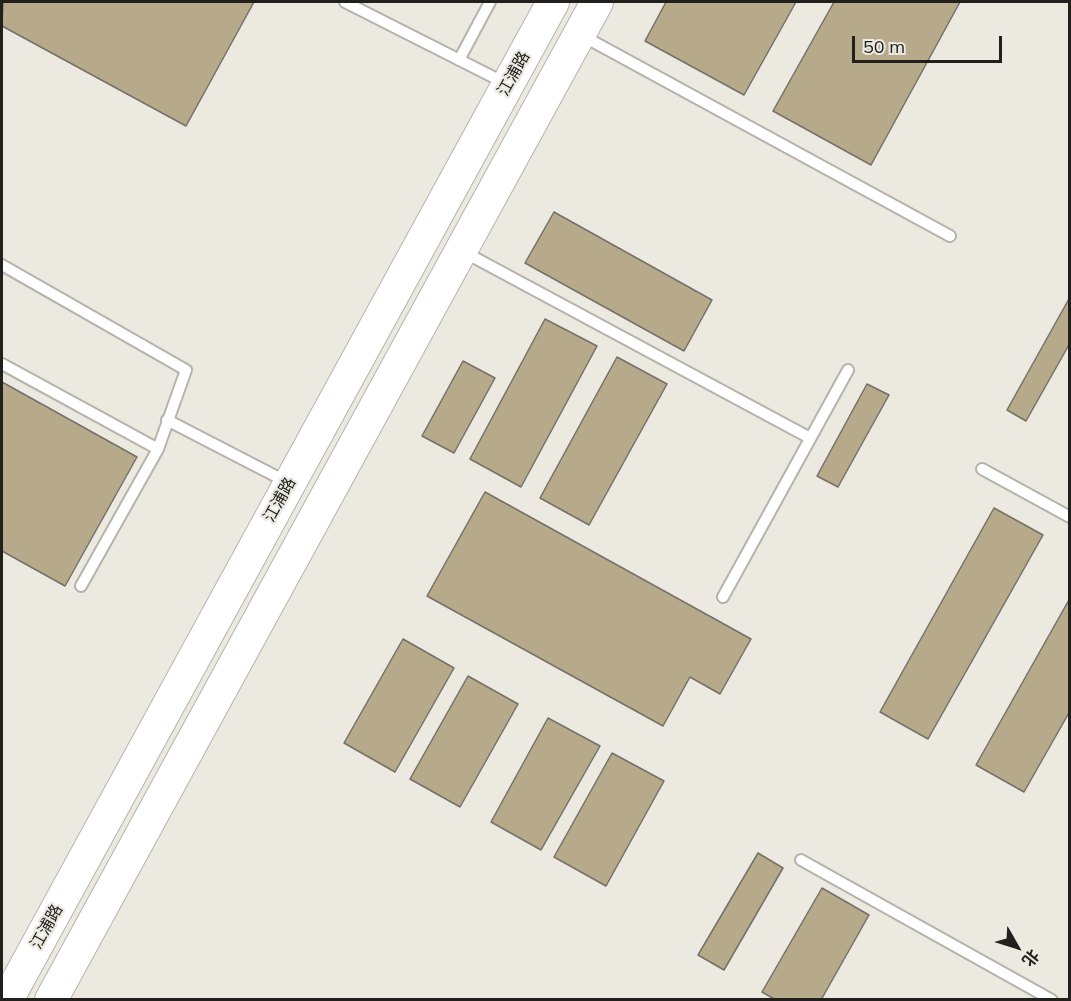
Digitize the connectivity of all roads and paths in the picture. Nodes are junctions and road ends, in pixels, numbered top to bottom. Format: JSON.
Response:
{"nodes":[{"id":1,"x":345,"y":2,"type":"edge"},
{"id":2,"x":490,"y":2,"type":"edge"},
{"id":3,"x":554,"y":2,"type":"edge"},
{"id":4,"x":597,"y":2,"type":"edge"},
{"id":5,"x":579,"y":33,"type":"junction"},
{"id":6,"x":459,"y":60,"type":"junction"},
{"id":7,"x":508,"y":85,"type":"junction"},
{"id":8,"x":950,"y":236,"type":"dead end"},
{"id":9,"x":461,"y":250,"type":"junction"},
{"id":10,"x":2,"y":265,"type":"edge"},
{"id":11,"x":2,"y":364,"type":"edge"},
{"id":12,"x":848,"y":370,"type":"dead end"},
{"id":13,"x":167,"y":420,"type":"junction"},
{"id":14,"x":810,"y":438,"type":"junction"},
{"id":15,"x":158,"y":449,"type":"junction"},
{"id":16,"x":982,"y":469,"type":"dead end"},
{"id":17,"x":290,"y":483,"type":"junction"},
{"id":18,"x":1070,"y":517,"type":"edge"},
{"id":19,"x":81,"y":586,"type":"dead end"},
{"id":20,"x":723,"y":597,"type":"dead end"},
{"id":21,"x":801,"y":860,"type":"dead end"},
{"id":22,"x":8,"y":999,"type":"edge"},
{"id":23,"x":51,"y":999,"type":"edge"},
{"id":24,"x":1052,"y":999,"type":"edge"}],
"edges":[{"from":1,"to":6,"type":"lane"},
{"from":2,"to":6,"type":"lane"},
{"from":3,"to":7,"type":"street","name":"江浦路"},
{"from":4,"to":5,"type":"street"},
{"from":5,"to":8,"type":"lane"},
{"from":5,"to":9,"type":"street"},
{"from":6,"to":7,"type":"lane"},
{"from":7,"to":17,"type":"street","name":"江浦路"},
{"from":9,"to":14,"type":"lane"},
{"from":9,"to":23,"type":"street"},
{"from":10,"to":13,"type":"lane"},
{"from":11,"to":15,"type":"lane"},
{"from":12,"to":14,"type":"lane"},
{"from":13,"to":15,"type":"lane"},
{"from":13,"to":17,"type":"lane"},
{"from":14,"to":20,"type":"lane"},
{"from":15,"to":19,"type":"lane"},
{"from":16,"to":18,"type":"lane"},
{"from":17,"to":22,"type":"street","name":"江浦路"},
{"from":21,"to":24,"type":"lane"}]}
